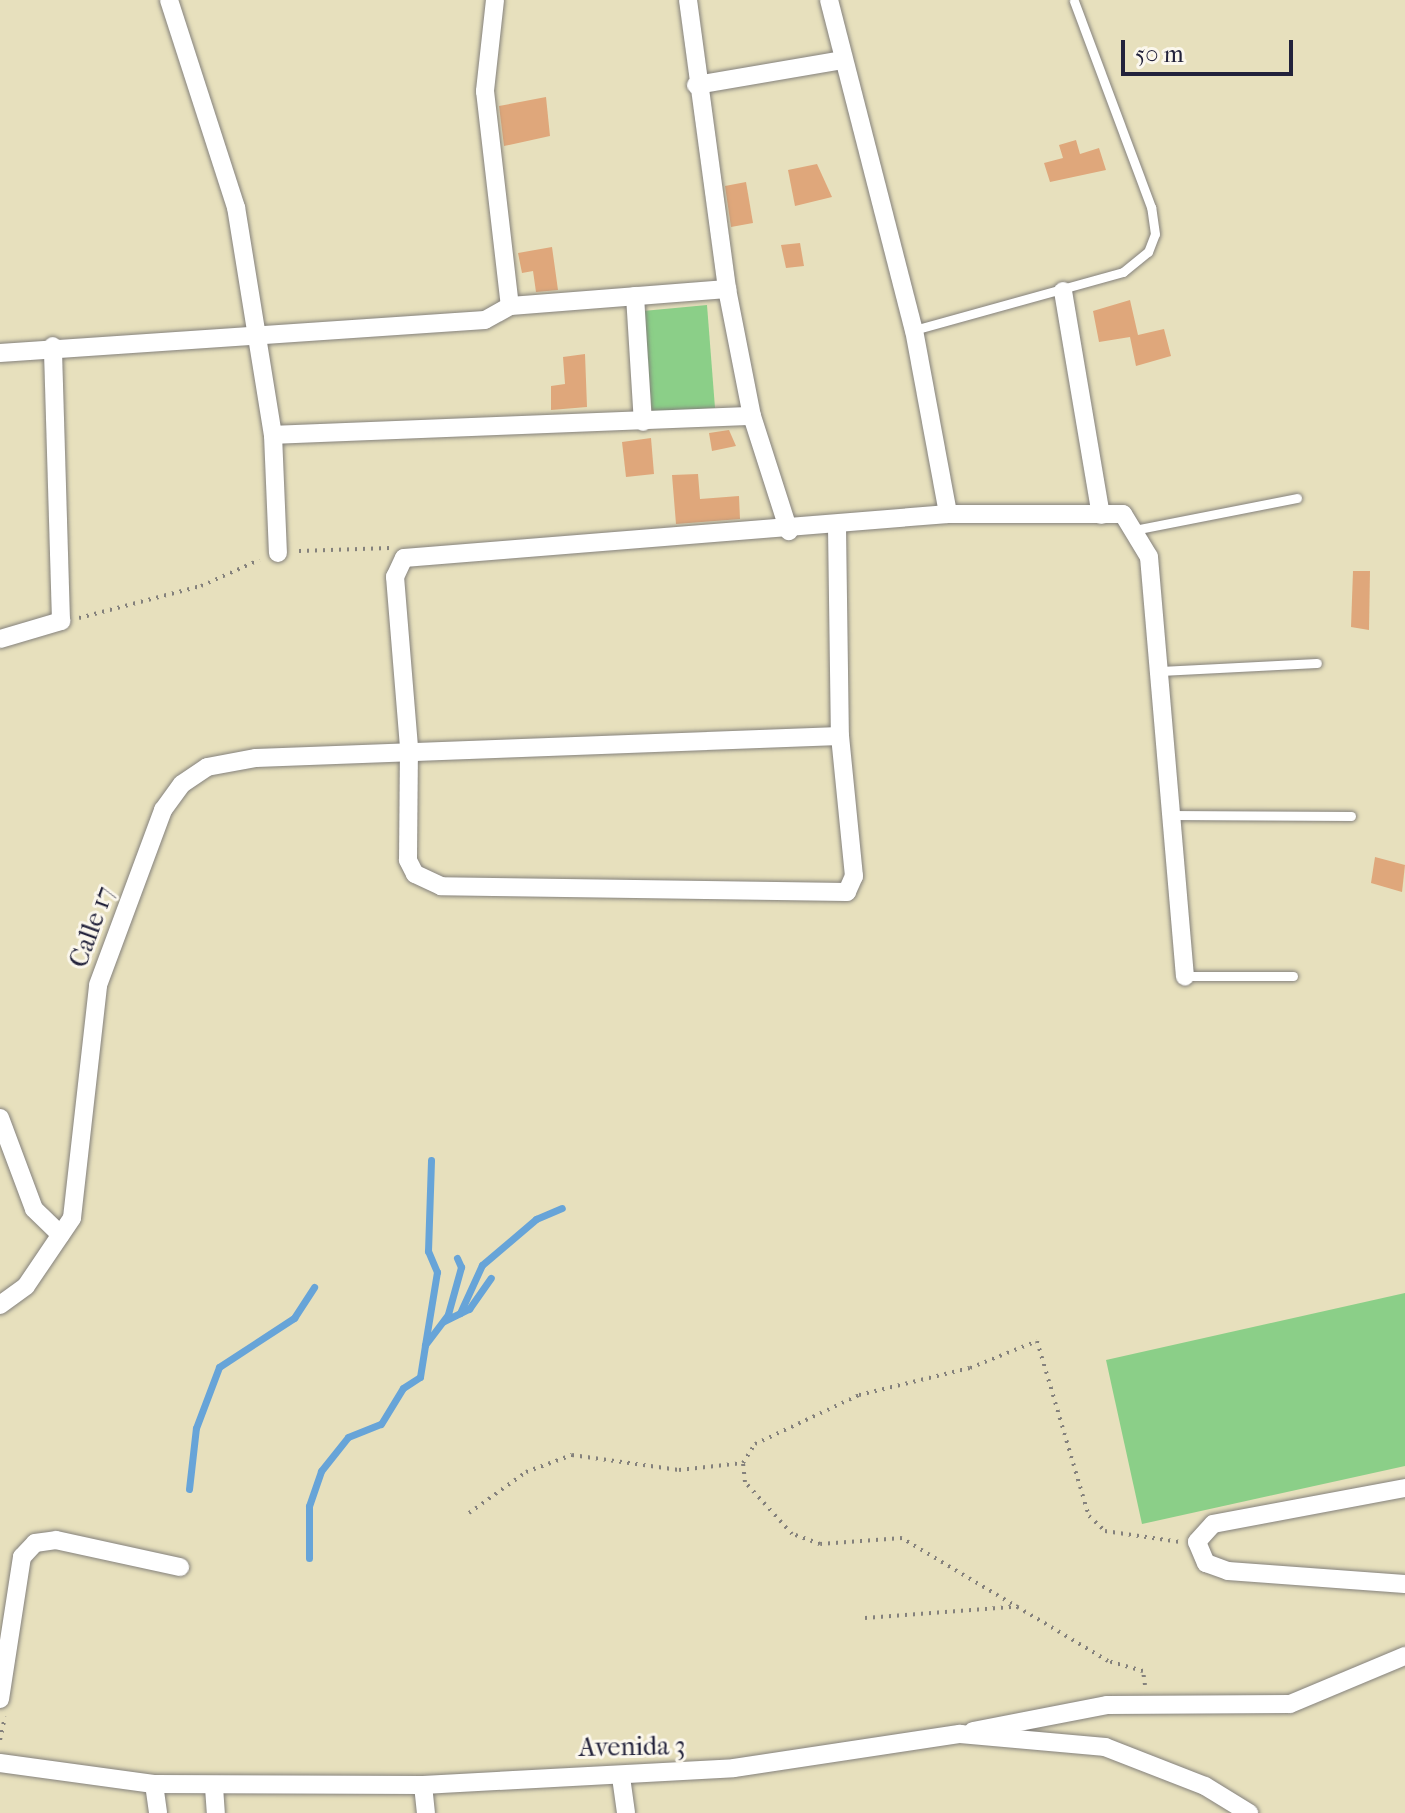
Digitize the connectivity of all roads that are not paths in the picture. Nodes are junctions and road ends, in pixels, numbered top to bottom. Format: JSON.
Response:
{"nodes":[{"id":1,"x":169,"y":0,"type":"edge"},
{"id":2,"x":495,"y":0,"type":"edge"},
{"id":3,"x":688,"y":0,"type":"edge"},
{"id":4,"x":829,"y":0,"type":"edge"},
{"id":5,"x":1074,"y":1,"type":"edge"},
{"id":6,"x":842,"y":60,"type":"junction"},
{"id":7,"x":696,"y":85,"type":"junction"},
{"id":8,"x":727,"y":289,"type":"junction"},
{"id":9,"x":1063,"y":291,"type":"junction"},
{"id":10,"x":635,"y":296,"type":"junction"},
{"id":11,"x":510,"y":306,"type":"junction"},
{"id":12,"x":914,"y":330,"type":"junction"},
{"id":13,"x":256,"y":331,"type":"junction"},
{"id":14,"x":53,"y":346,"type":"junction"},
{"id":15,"x":0,"y":353,"type":"edge"},
{"id":16,"x":752,"y":416,"type":"junction"},
{"id":17,"x":643,"y":422,"type":"junction"},
{"id":18,"x":273,"y":435,"type":"junction"},
{"id":19,"x":1297,"y":498,"type":"dead end"},
{"id":20,"x":948,"y":514,"type":"junction"},
{"id":21,"x":1101,"y":515,"type":"junction"},
{"id":22,"x":837,"y":527,"type":"junction"},
{"id":23,"x":1139,"y":529,"type":"junction"},
{"id":24,"x":789,"y":531,"type":"junction"},
{"id":25,"x":278,"y":553,"type":"road end"},
{"id":26,"x":0,"y":639,"type":"edge"},
{"id":27,"x":1317,"y":663,"type":"dead end"},
{"id":28,"x":1160,"y":671,"type":"junction"},
{"id":29,"x":840,"y":736,"type":"junction"},
{"id":30,"x":409,"y":747,"type":"junction"},
{"id":31,"x":1172,"y":815,"type":"junction"},
{"id":32,"x":1351,"y":816,"type":"dead end"},
{"id":33,"x":1185,"y":976,"type":"joint"},
{"id":34,"x":1293,"y":976,"type":"dead end"},
{"id":35,"x":0,"y":1118,"type":"edge"},
{"id":36,"x":61,"y":1235,"type":"junction"},
{"id":37,"x":0,"y":1305,"type":"edge"},
{"id":38,"x":1405,"y":1488,"type":"edge"},
{"id":39,"x":180,"y":1567,"type":"dead end"},
{"id":40,"x":1405,"y":1584,"type":"edge"},
{"id":41,"x":7,"y":1597,"type":"edge"},
{"id":42,"x":1405,"y":1656,"type":"edge"},
{"id":43,"x":2,"y":1706,"type":"edge"},
{"id":44,"x":960,"y":1734,"type":"junction"},
{"id":45,"x":0,"y":1763,"type":"edge"},
{"id":46,"x":621,"y":1777,"type":"junction"},
{"id":47,"x":154,"y":1784,"type":"junction"},
{"id":48,"x":423,"y":1785,"type":"junction"},
{"id":49,"x":214,"y":1787,"type":"junction"},
{"id":50,"x":158,"y":1813,"type":"edge"},
{"id":51,"x":216,"y":1813,"type":"edge"},
{"id":52,"x":426,"y":1813,"type":"edge"},
{"id":53,"x":626,"y":1813,"type":"edge"},
{"id":54,"x":1249,"y":1813,"type":"edge"}],
"edges":[{"from":1,"to":13,"type":"street"},
{"from":2,"to":11,"type":"street"},
{"from":3,"to":7,"type":"street"},
{"from":4,"to":6,"type":"street"},
{"from":5,"to":9,"type":"lane"},
{"from":6,"to":7,"type":"street"},
{"from":6,"to":12,"type":"street"},
{"from":7,"to":8,"type":"street"},
{"from":8,"to":10,"type":"street"},
{"from":8,"to":16,"type":"street"},
{"from":9,"to":12,"type":"lane"},
{"from":9,"to":21,"type":"street"},
{"from":10,"to":11,"type":"street"},
{"from":10,"to":17,"type":"street"},
{"from":11,"to":13,"type":"street"},
{"from":12,"to":20,"type":"street"},
{"from":13,"to":14,"type":"street"},
{"from":13,"to":18,"type":"street"},
{"from":14,"to":15,"type":"street"},
{"from":14,"to":26,"type":"street"},
{"from":16,"to":17,"type":"street"},
{"from":16,"to":24,"type":"street"},
{"from":17,"to":18,"type":"street"},
{"from":18,"to":25,"type":"street"},
{"from":19,"to":23,"type":"lane"},
{"from":20,"to":21,"type":"street"},
{"from":20,"to":22,"type":"street"},
{"from":21,"to":23,"type":"street"},
{"from":22,"to":24,"type":"street"},
{"from":22,"to":29,"type":"street"},
{"from":23,"to":28,"type":"street"},
{"from":24,"to":30,"type":"street"},
{"from":27,"to":28,"type":"lane"},
{"from":28,"to":31,"type":"street"},
{"from":29,"to":30,"type":"street","name":"Calle 17"},
{"from":29,"to":30,"type":"street"},
{"from":30,"to":36,"type":"street","name":"Calle 17"},
{"from":31,"to":32,"type":"lane"},
{"from":31,"to":33,"type":"street"},
{"from":33,"to":34,"type":"lane"},
{"from":35,"to":36,"type":"street"},
{"from":36,"to":37,"type":"street","name":"Calle 17"},
{"from":38,"to":40,"type":"street"},
{"from":39,"to":41,"type":"street"},
{"from":41,"to":43,"type":"street"},
{"from":42,"to":44,"type":"street"},
{"from":44,"to":46,"type":"street","name":"Avenida 3"},
{"from":44,"to":54,"type":"street","name":"Avenida 3"},
{"from":45,"to":47,"type":"street","name":"Avenida 3"},
{"from":46,"to":48,"type":"street","name":"Avenida 3"},
{"from":46,"to":53,"type":"street"},
{"from":47,"to":49,"type":"street","name":"Avenida 3"},
{"from":47,"to":50,"type":"street"},
{"from":48,"to":49,"type":"street","name":"Avenida 3"},
{"from":48,"to":52,"type":"street"},
{"from":49,"to":51,"type":"street"}]}
